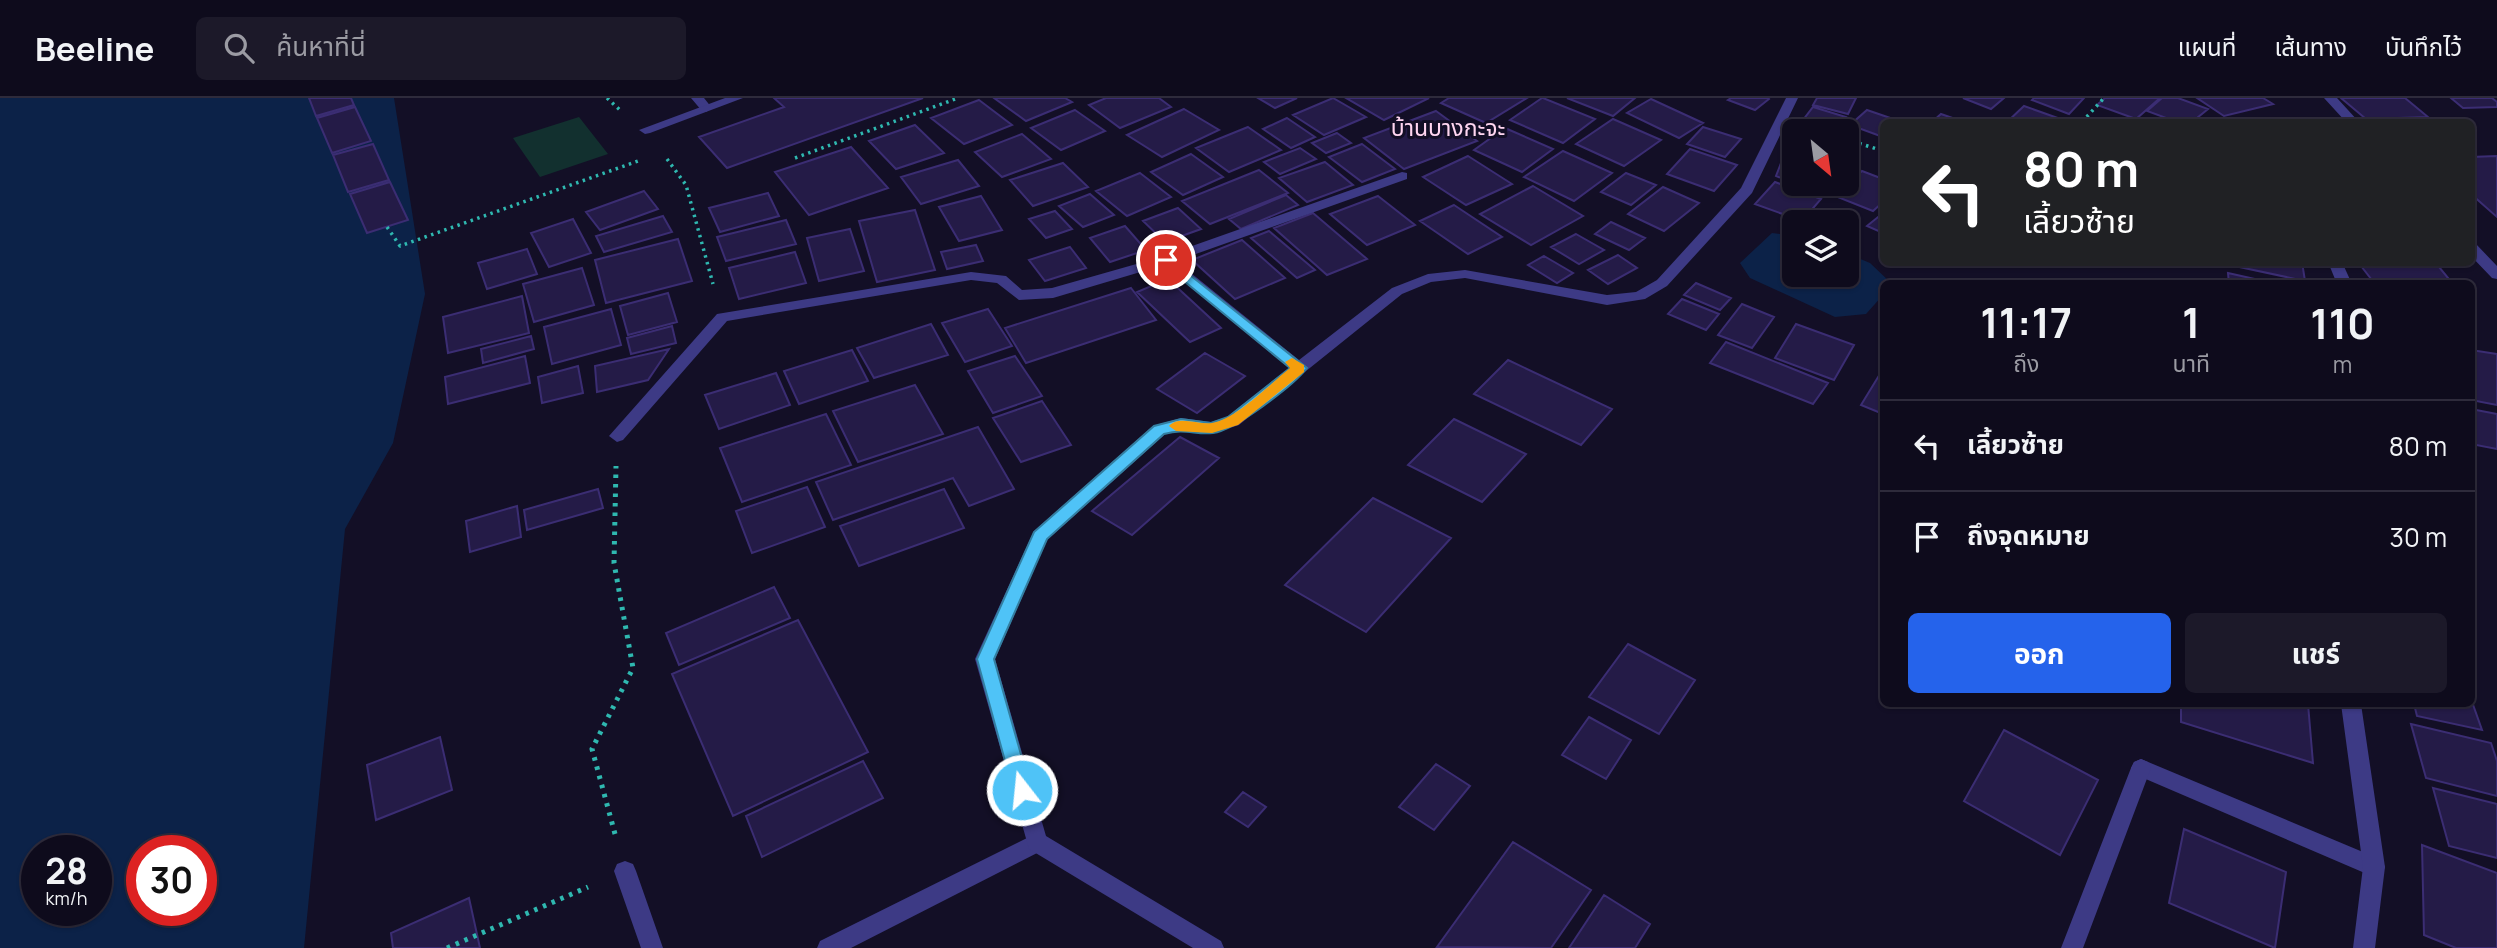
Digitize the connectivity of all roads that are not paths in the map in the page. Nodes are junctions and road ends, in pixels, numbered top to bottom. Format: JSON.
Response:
{"nodes":[{"id":1,"x":737,"y":98,"type":"edge"},
{"id":2,"x":1792,"y":98,"type":"edge"},
{"id":3,"x":2330,"y":98,"type":"edge"},
{"id":4,"x":702,"y":103,"type":"edge"},
{"id":5,"x":2350,"y":119,"type":"edge"},
{"id":6,"x":645,"y":130,"type":"road end"},
{"id":7,"x":1402,"y":176,"type":"dead end"},
{"id":8,"x":2475,"y":251,"type":"edge"},
{"id":9,"x":1166,"y":260,"type":"junction"},
{"id":10,"x":2497,"y":275,"type":"edge"},
{"id":11,"x":1299,"y":368,"type":"junction"},
{"id":12,"x":617,"y":436,"type":"road end"},
{"id":13,"x":2351,"y":707,"type":"edge"},
{"id":14,"x":1037,"y":842,"type":"junction"},
{"id":15,"x":2374,"y":867,"type":"junction"},
{"id":16,"x":625,"y":871,"type":"road end"},
{"id":17,"x":652,"y":948,"type":"edge"},
{"id":18,"x":828,"y":948,"type":"edge"},
{"id":19,"x":1213,"y":948,"type":"edge"},
{"id":20,"x":2072,"y":948,"type":"edge"},
{"id":21,"x":2364,"y":948,"type":"edge"}],
"edges":[{"from":1,"to":4,"type":"street"},
{"from":2,"to":11,"type":"street"},
{"from":3,"to":5,"type":"street"},
{"from":4,"to":6,"type":"street"},
{"from":7,"to":9,"type":"street"},
{"from":8,"to":10,"type":"street"},
{"from":9,"to":11,"type":"street"},
{"from":9,"to":12,"type":"street"},
{"from":11,"to":14,"type":"street"},
{"from":13,"to":15,"type":"street"},
{"from":14,"to":18,"type":"street"},
{"from":14,"to":19,"type":"street"},
{"from":15,"to":20,"type":"street"},
{"from":15,"to":21,"type":"street"},
{"from":16,"to":17,"type":"street"}]}
